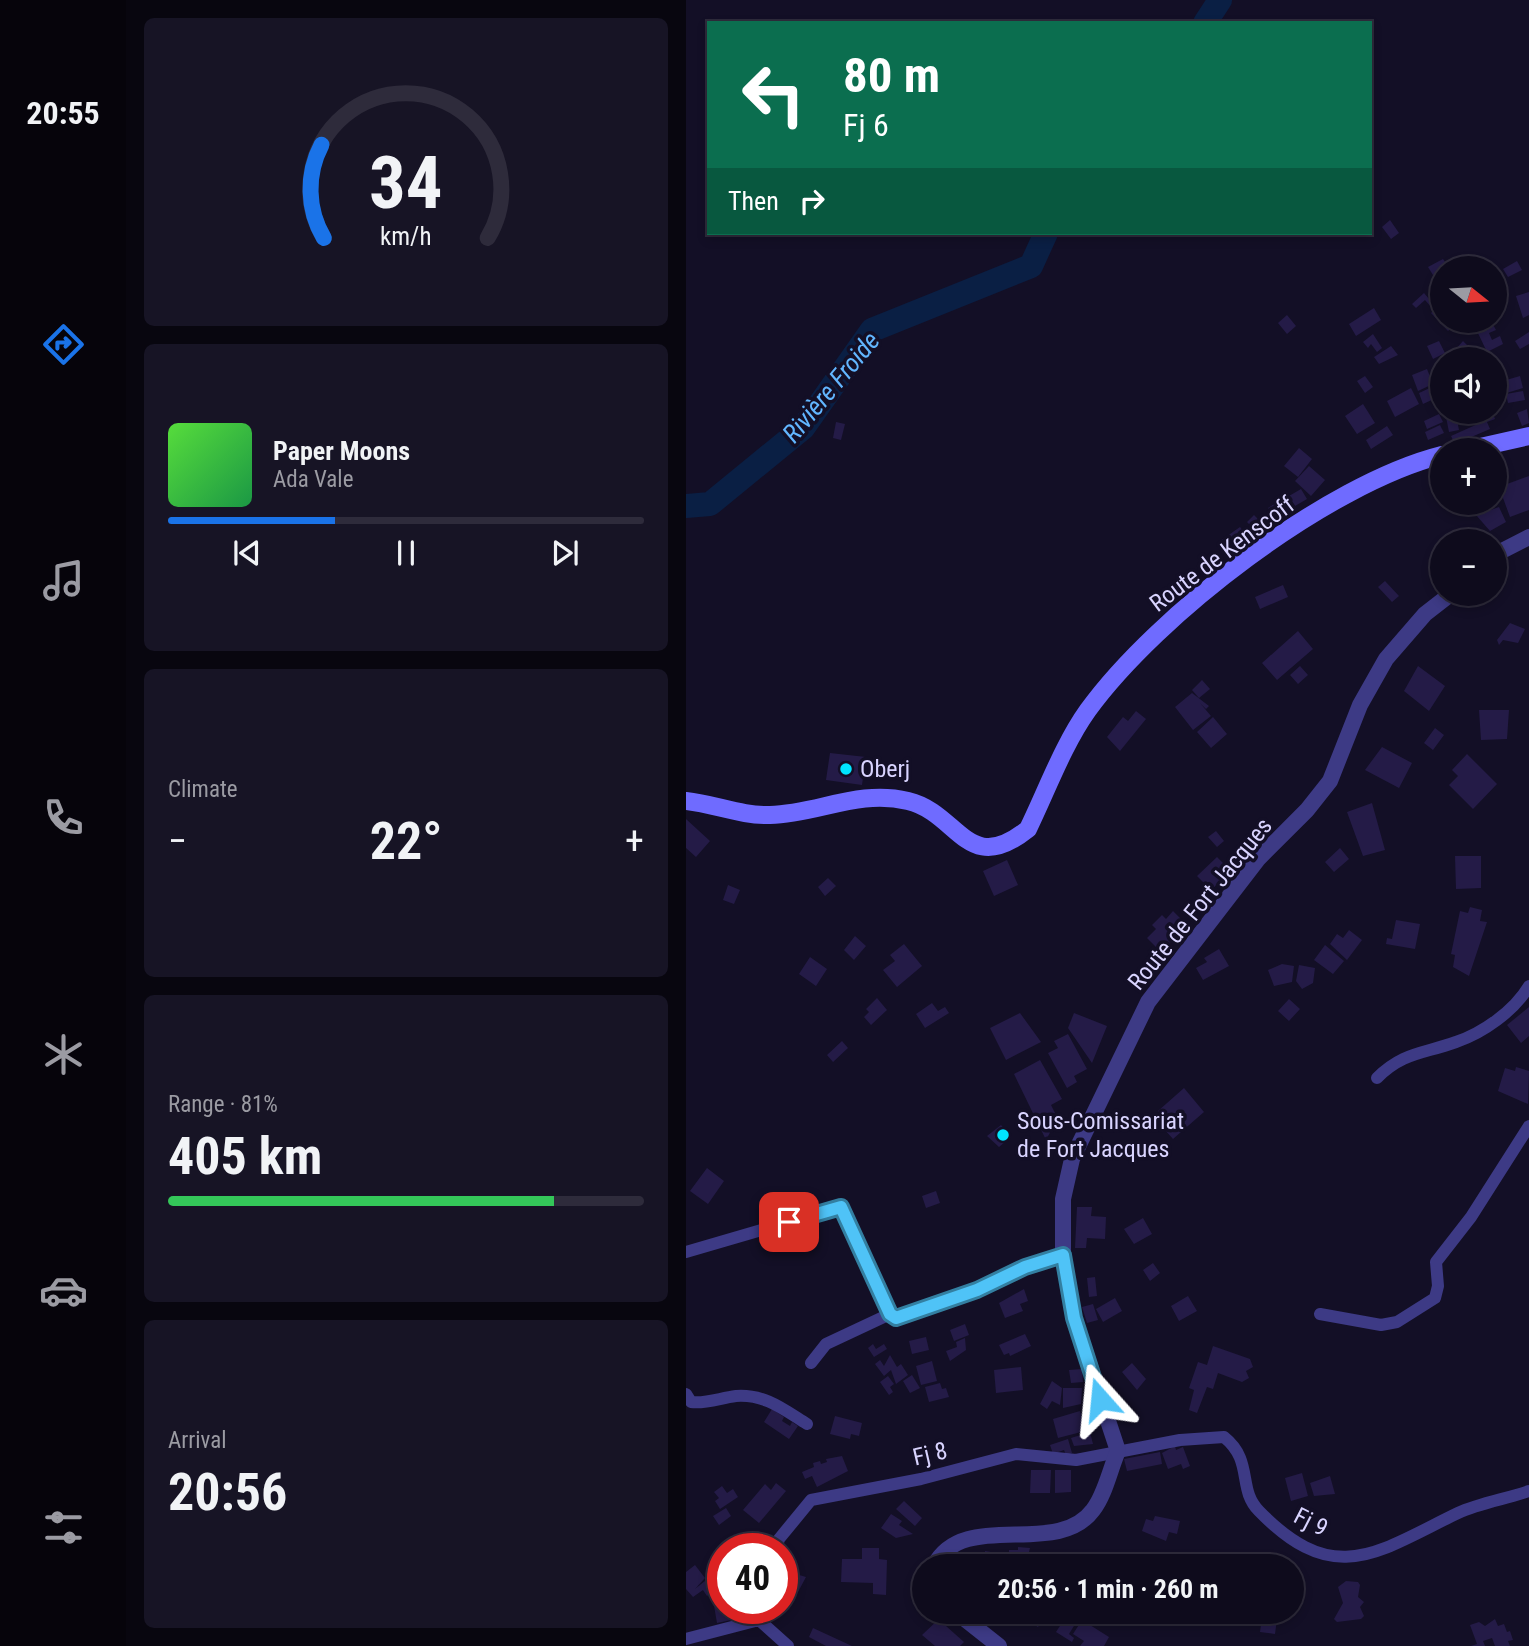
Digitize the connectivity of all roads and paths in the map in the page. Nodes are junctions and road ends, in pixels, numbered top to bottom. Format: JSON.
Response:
{"nodes":[{"id":1,"x":1529,"y":436,"type":"edge"},
{"id":2,"x":1507,"y":441,"type":"edge"},
{"id":3,"x":1430,"y":460,"type":"edge"},
{"id":4,"x":1529,"y":537,"type":"edge"},
{"id":5,"x":1507,"y":548,"type":"edge"},
{"id":6,"x":1435,"y":606,"type":"edge"},
{"id":7,"x":686,"y":800,"type":"edge"},
{"id":8,"x":1529,"y":986,"type":"edge"},
{"id":9,"x":1377,"y":1078,"type":"dead end"},
{"id":10,"x":1529,"y":1126,"type":"edge"},
{"id":11,"x":686,"y":1252,"type":"edge"},
{"id":12,"x":1063,"y":1255,"type":"junction"},
{"id":13,"x":890,"y":1314,"type":"junction"},
{"id":14,"x":1320,"y":1314,"type":"dead end"},
{"id":15,"x":811,"y":1363,"type":"dead end"},
{"id":16,"x":686,"y":1394,"type":"edge"},
{"id":17,"x":807,"y":1424,"type":"dead end"},
{"id":18,"x":1118,"y":1451,"type":"junction"},
{"id":19,"x":1529,"y":1491,"type":"edge"},
{"id":20,"x":784,"y":1533,"type":"edge"},
{"id":21,"x":942,"y":1554,"type":"edge"},
{"id":22,"x":730,"y":1624,"type":"edge"},
{"id":23,"x":769,"y":1624,"type":"edge"},
{"id":24,"x":971,"y":1624,"type":"edge"},
{"id":25,"x":686,"y":1639,"type":"edge"},
{"id":26,"x":788,"y":1646,"type":"edge"},
{"id":27,"x":999,"y":1646,"type":"edge"}],
"edges":[{"from":1,"to":2,"type":"main road"},
{"from":3,"to":7,"type":"main road","name":"Route de Kenscoff"},
{"from":4,"to":5,"type":"street"},
{"from":6,"to":12,"type":"street","name":"Route de Fort Jacques"},
{"from":8,"to":9,"type":"street"},
{"from":10,"to":14,"type":"street"},
{"from":11,"to":13,"type":"street"},
{"from":12,"to":13,"type":"street"},
{"from":12,"to":18,"type":"street","name":"Route de Fort Jacques"},
{"from":13,"to":15,"type":"street"},
{"from":16,"to":17,"type":"street"},
{"from":18,"to":19,"type":"street","name":"Fj 9"},
{"from":18,"to":20,"type":"street","name":"Fj 8"},
{"from":18,"to":21,"type":"street"},
{"from":22,"to":25,"type":"street"},
{"from":23,"to":26,"type":"street"},
{"from":24,"to":27,"type":"street"}]}
